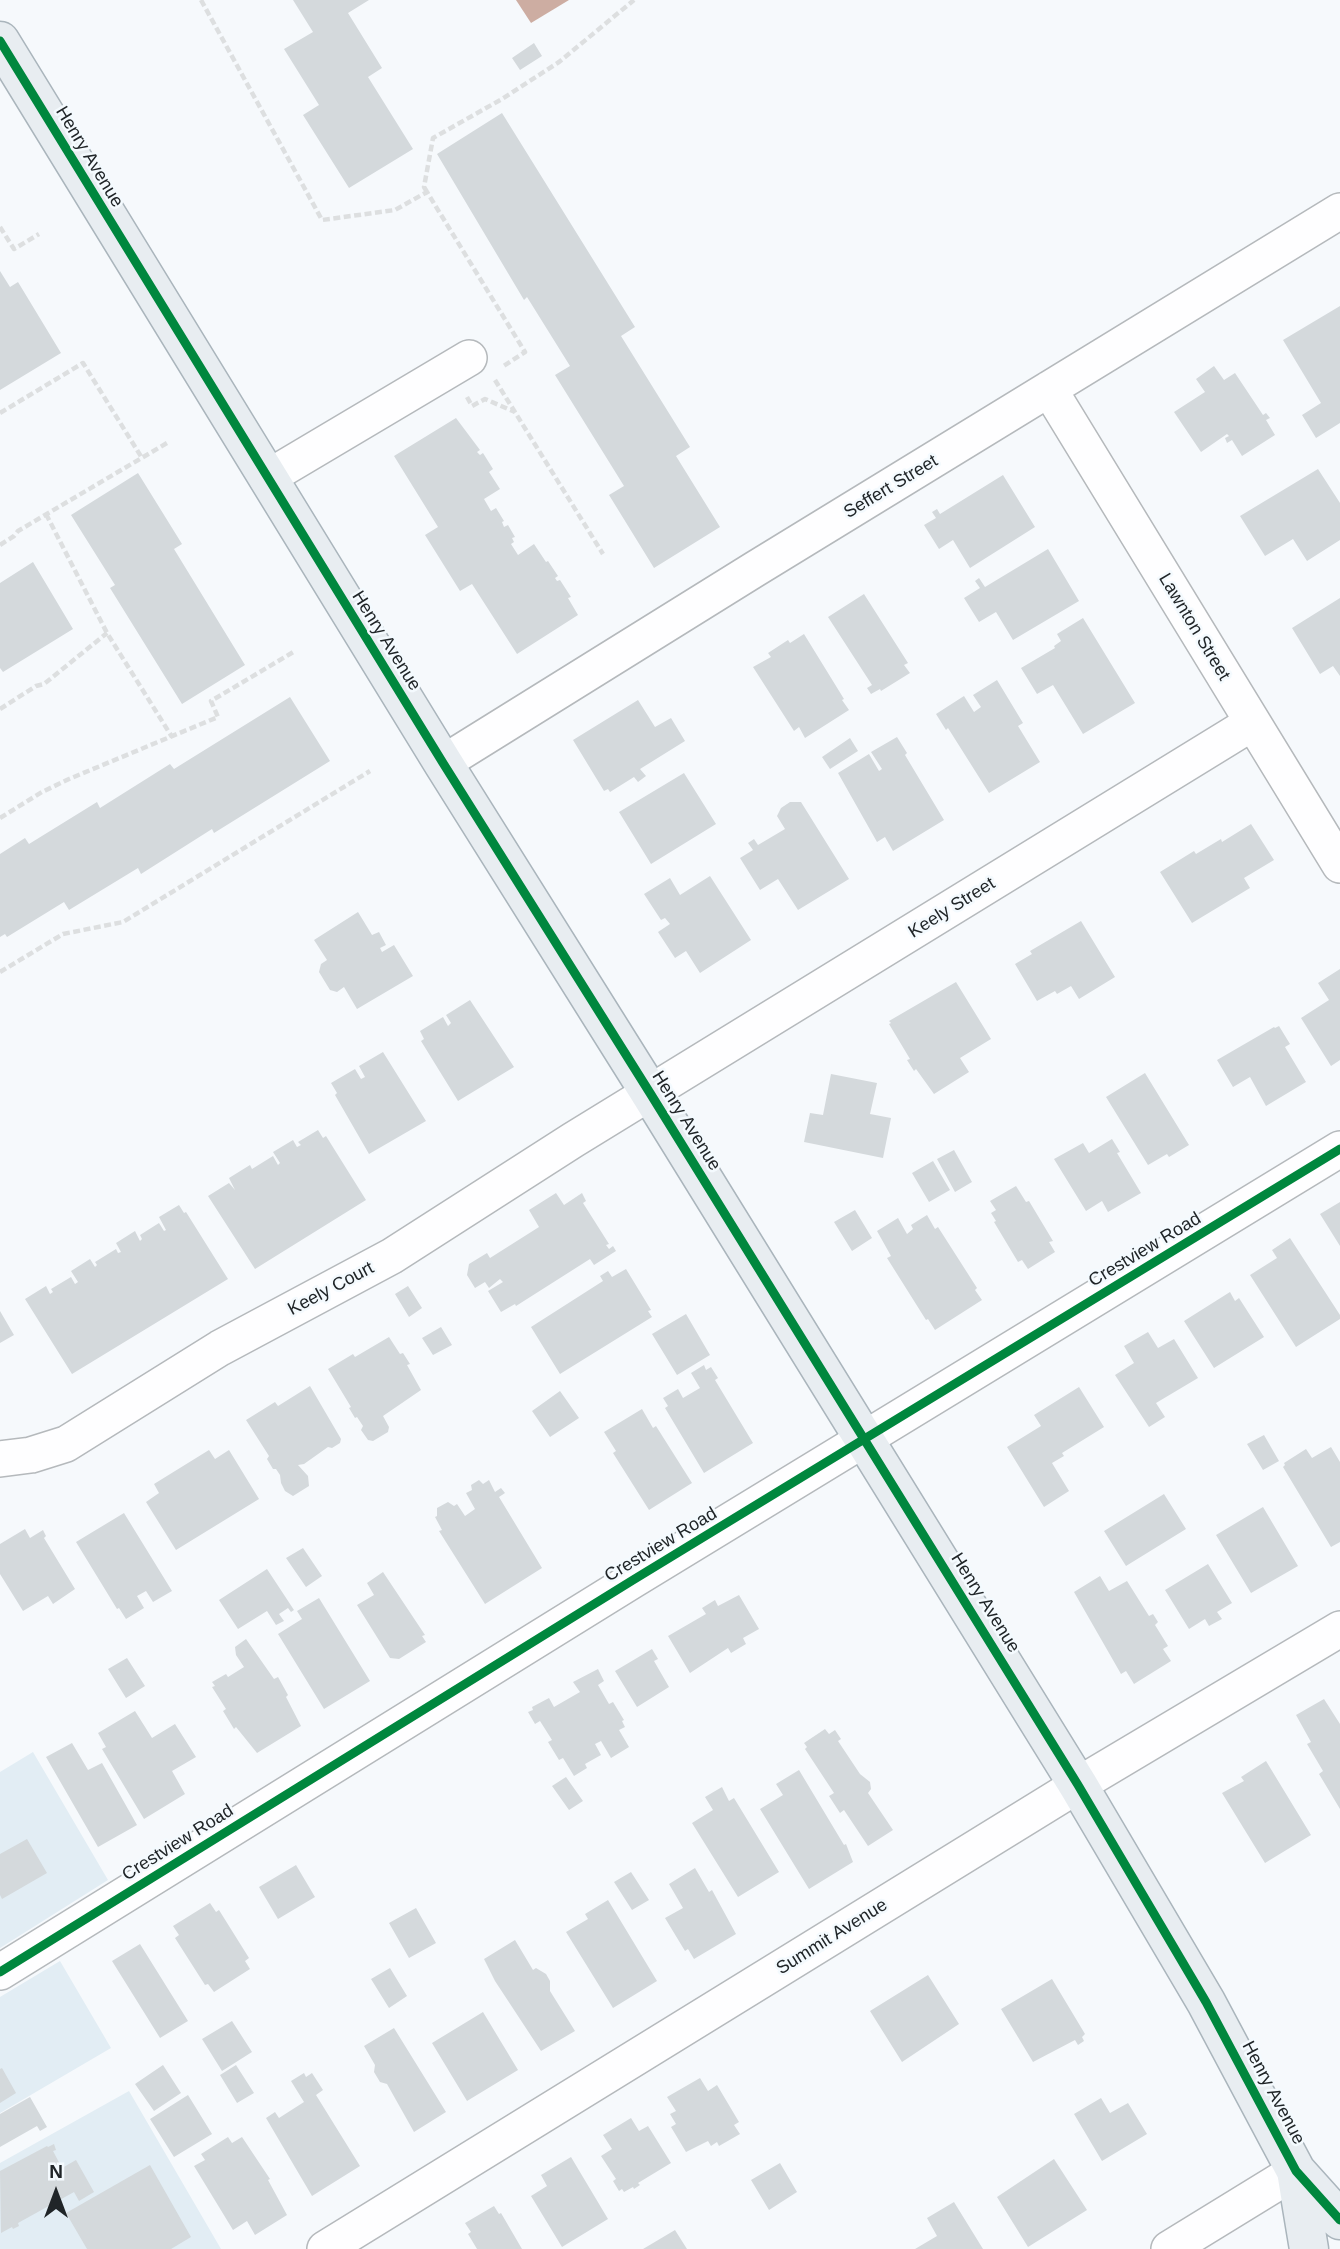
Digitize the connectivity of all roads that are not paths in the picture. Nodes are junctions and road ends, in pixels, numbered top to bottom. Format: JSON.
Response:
{"nodes":[{"id":1,"x":0,"y":41,"type":"edge"},
{"id":2,"x":1340,"y":211,"type":"edge"},
{"id":3,"x":466,"y":374,"type":"road end"},
{"id":4,"x":1049,"y":389,"type":"junction"},
{"id":5,"x":267,"y":478,"type":"junction"},
{"id":6,"x":1252,"y":723,"type":"junction"},
{"id":7,"x":443,"y":763,"type":"junction"},
{"id":8,"x":1340,"y":864,"type":"edge"},
{"id":9,"x":650,"y":1093,"type":"junction"},
{"id":10,"x":1340,"y":1149,"type":"edge"},
{"id":11,"x":865,"y":1439,"type":"junction"},
{"id":12,"x":0,"y":1459,"type":"edge"},
{"id":13,"x":1339,"y":1632,"type":"edge"},
{"id":14,"x":1079,"y":1785,"type":"junction"},
{"id":15,"x":0,"y":1972,"type":"edge"},
{"id":16,"x":1296,"y":2171,"type":"junction"},
{"id":17,"x":1340,"y":2220,"type":"edge"},
{"id":18,"x":325,"y":2249,"type":"edge"},
{"id":19,"x":1169,"y":2249,"type":"edge"},
{"id":20,"x":1309,"y":2249,"type":"edge"}],
"edges":[{"from":1,"to":5,"type":"main road","name":"Henry Avenue"},
{"from":2,"to":4,"type":"street","name":"Seffert Street"},
{"from":3,"to":5,"type":"street"},
{"from":4,"to":6,"type":"street","name":"Lawnton Street"},
{"from":4,"to":7,"type":"street","name":"Seffert Street"},
{"from":5,"to":7,"type":"main road","name":"Henry Avenue"},
{"from":6,"to":8,"type":"street","name":"Lawnton Street"},
{"from":6,"to":9,"type":"street","name":"Keely Street"},
{"from":7,"to":9,"type":"main road","name":"Henry Avenue"},
{"from":9,"to":11,"type":"main road","name":"Henry Avenue"},
{"from":9,"to":12,"type":"street","name":"Keely Court"},
{"from":10,"to":11,"type":"street","name":"Crestview Road"},
{"from":11,"to":14,"type":"main road","name":"Henry Avenue"},
{"from":11,"to":15,"type":"street","name":"Crestview Road"},
{"from":13,"to":14,"type":"street","name":"Summit Avenue"},
{"from":14,"to":16,"type":"main road","name":"Henry Avenue"},
{"from":14,"to":18,"type":"street","name":"Summit Avenue"},
{"from":16,"to":17,"type":"main road","name":"Henry Avenue"},
{"from":16,"to":19,"type":"street"},
{"from":16,"to":20,"type":"main road","name":"Henry Avenue"}]}
